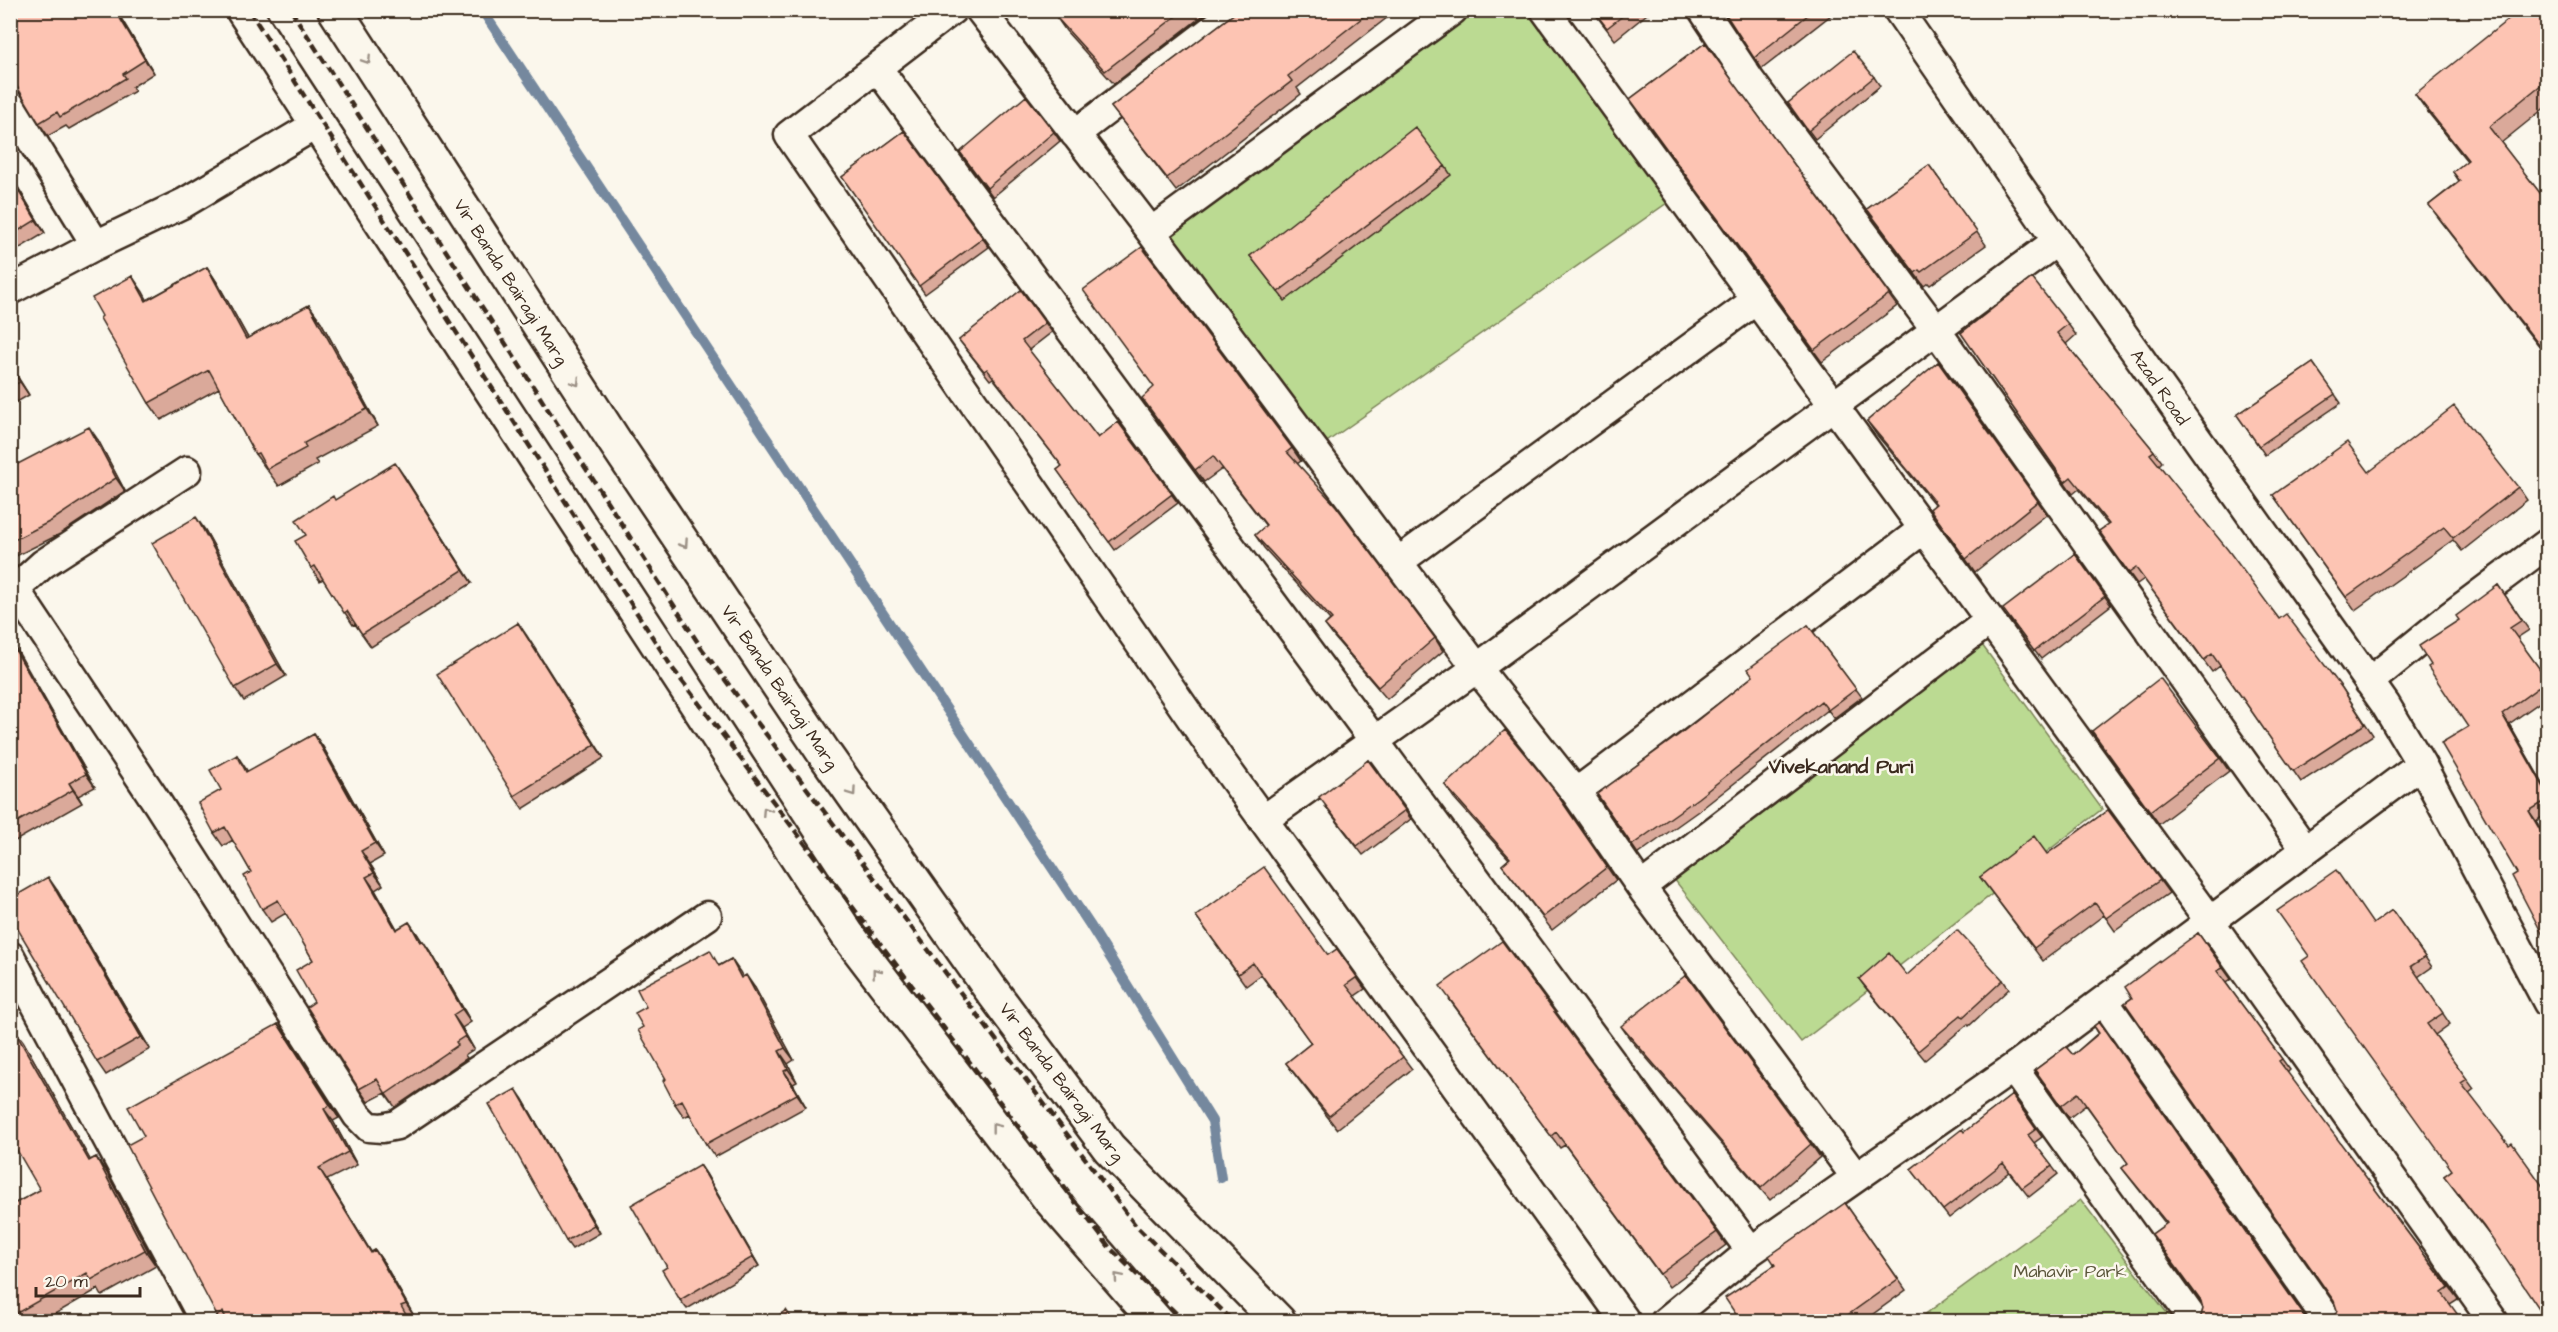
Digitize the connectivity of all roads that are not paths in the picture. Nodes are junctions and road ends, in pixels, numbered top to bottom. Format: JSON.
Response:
{"nodes":[{"id":1,"x":243,"y":10,"type":"edge"},
{"id":2,"x":335,"y":10,"type":"edge"},
{"id":3,"x":952,"y":10,"type":"edge"},
{"id":4,"x":980,"y":10,"type":"edge"},
{"id":5,"x":1238,"y":10,"type":"edge"},
{"id":6,"x":1453,"y":10,"type":"edge"},
{"id":7,"x":1545,"y":10,"type":"edge"},
{"id":8,"x":1703,"y":10,"type":"edge"},
{"id":9,"x":1898,"y":10,"type":"edge"},
{"id":10,"x":878,"y":69,"type":"junction"},
{"id":11,"x":10,"y":105,"type":"edge"},
{"id":12,"x":317,"y":124,"type":"junction"},
{"id":13,"x":1075,"y":134,"type":"junction"},
{"id":14,"x":1151,"y":232,"type":"junction"},
{"id":15,"x":2057,"y":241,"type":"junction"},
{"id":16,"x":96,"y":245,"type":"junction"},
{"id":17,"x":10,"y":290,"type":"edge"},
{"id":18,"x":1756,"y":300,"type":"junction"},
{"id":19,"x":1936,"y":330,"type":"junction"},
{"id":20,"x":1835,"y":405,"type":"junction"},
{"id":21,"x":187,"y":471,"type":"dead end"},
{"id":22,"x":1922,"y":530,"type":"junction"},
{"id":23,"x":2547,"y":543,"type":"edge"},
{"id":24,"x":1398,"y":562,"type":"junction"},
{"id":25,"x":13,"y":592,"type":"edge"},
{"id":26,"x":1989,"y":621,"type":"junction"},
{"id":27,"x":1477,"y":668,"type":"junction"},
{"id":28,"x":2369,"y":682,"type":"junction"},
{"id":29,"x":1374,"y":743,"type":"junction"},
{"id":30,"x":2421,"y":764,"type":"junction"},
{"id":31,"x":1576,"y":793,"type":"junction"},
{"id":32,"x":1263,"y":820,"type":"junction"},
{"id":33,"x":2305,"y":849,"type":"junction"},
{"id":34,"x":1641,"y":888,"type":"junction"},
{"id":35,"x":707,"y":916,"type":"dead end"},
{"id":36,"x":2211,"y":923,"type":"junction"},
{"id":37,"x":10,"y":956,"type":"edge"},
{"id":38,"x":2104,"y":1000,"type":"junction"},
{"id":39,"x":2547,"y":1003,"type":"edge"},
{"id":40,"x":2013,"y":1068,"type":"junction"},
{"id":41,"x":1855,"y":1176,"type":"junction"},
{"id":42,"x":1750,"y":1251,"type":"junction"},
{"id":43,"x":205,"y":1322,"type":"edge"},
{"id":44,"x":1157,"y":1322,"type":"edge"},
{"id":45,"x":1279,"y":1322,"type":"edge"},
{"id":46,"x":1626,"y":1322,"type":"edge"},
{"id":47,"x":1665,"y":1322,"type":"edge"},
{"id":48,"x":2195,"y":1322,"type":"edge"},
{"id":49,"x":2329,"y":1322,"type":"edge"},
{"id":50,"x":2494,"y":1322,"type":"edge"}],
"edges":[{"from":1,"to":12,"type":"main road"},
{"from":2,"to":45,"type":"main road","name":"Vir Banda Bairagi Marg","one_way":true},
{"from":3,"to":10,"type":"street"},
{"from":4,"to":13,"type":"street"},
{"from":5,"to":13,"type":"street"},
{"from":6,"to":14,"type":"street"},
{"from":7,"to":18,"type":"street"},
{"from":8,"to":19,"type":"street"},
{"from":9,"to":15,"type":"street","name":"Azad Road"},
{"from":10,"to":29,"type":"street"},
{"from":10,"to":32,"type":"street"},
{"from":11,"to":16,"type":"street"},
{"from":12,"to":16,"type":"street"},
{"from":44,"to":12,"type":"main road","one_way":true},
{"from":13,"to":14,"type":"street"},
{"from":14,"to":24,"type":"street"},
{"from":15,"to":19,"type":"street"},
{"from":15,"to":28,"type":"street","name":"Azad Road"},
{"from":16,"to":17,"type":"street"},
{"from":18,"to":20,"type":"street"},
{"from":18,"to":24,"type":"street"},
{"from":19,"to":20,"type":"street"},
{"from":19,"to":33,"type":"street"},
{"from":20,"to":22,"type":"street"},
{"from":20,"to":27,"type":"street"},
{"from":21,"to":25,"type":"street"},
{"from":22,"to":26,"type":"street"},
{"from":22,"to":31,"type":"street"},
{"from":23,"to":28,"type":"street"},
{"from":24,"to":27,"type":"street"},
{"from":25,"to":35,"type":"street"},
{"from":26,"to":34,"type":"street"},
{"from":26,"to":36,"type":"street"},
{"from":27,"to":29,"type":"street"},
{"from":27,"to":31,"type":"street"},
{"from":28,"to":30,"type":"street","name":"Azad Road"},
{"from":29,"to":32,"type":"street"},
{"from":29,"to":42,"type":"street"},
{"from":30,"to":33,"type":"street"},
{"from":30,"to":39,"type":"street","name":"Azad Road"},
{"from":31,"to":34,"type":"street"},
{"from":32,"to":46,"type":"street"},
{"from":33,"to":36,"type":"street"},
{"from":34,"to":41,"type":"street"},
{"from":36,"to":38,"type":"street"},
{"from":36,"to":50,"type":"street"},
{"from":37,"to":43,"type":"street"},
{"from":38,"to":40,"type":"street"},
{"from":38,"to":49,"type":"street"},
{"from":40,"to":41,"type":"street"},
{"from":40,"to":48,"type":"street"},
{"from":41,"to":42,"type":"street"},
{"from":42,"to":47,"type":"street"}]}
